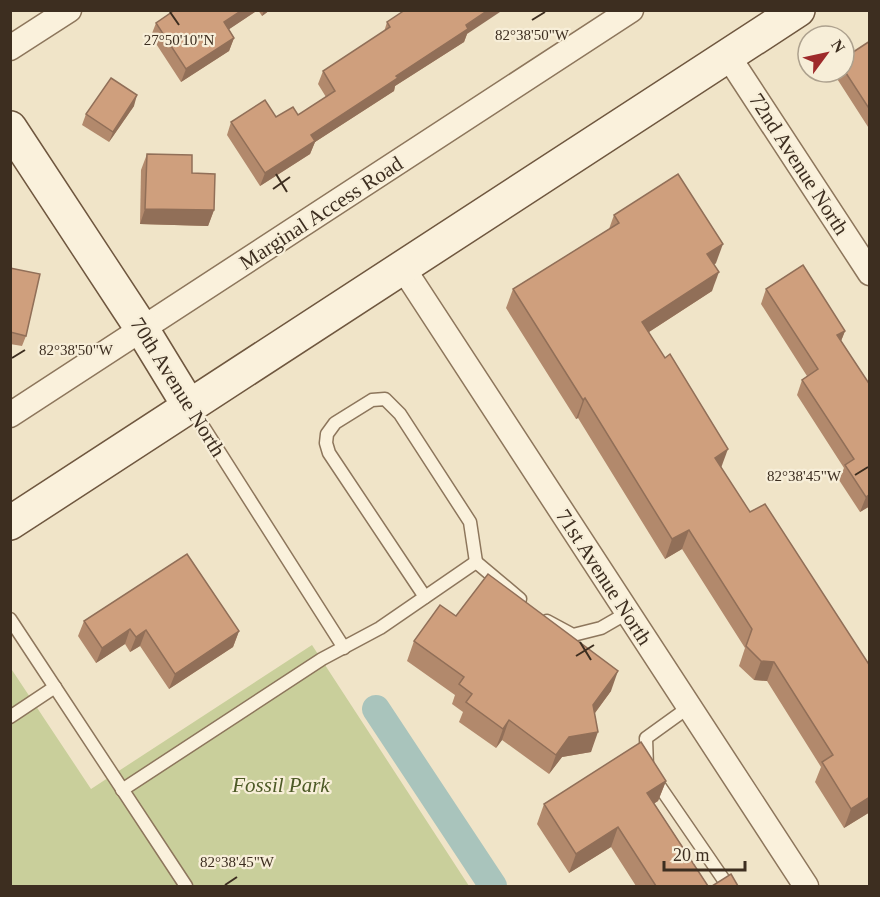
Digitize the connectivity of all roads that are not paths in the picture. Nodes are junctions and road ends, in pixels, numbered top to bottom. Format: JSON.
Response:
{"nodes":[{"id":1,"x":69,"y":10,"type":"edge"},
{"id":2,"x":631,"y":10,"type":"edge"},
{"id":3,"x":798,"y":10,"type":"edge"},
{"id":4,"x":10,"y":48,"type":"edge"},
{"id":5,"x":728,"y":56,"type":"junction"},
{"id":6,"x":10,"y":128,"type":"edge"},
{"id":7,"x":402,"y":268,"type":"junction"},
{"id":8,"x":870,"y":273,"type":"edge"},
{"id":9,"x":142,"y":329,"type":"junction"},
{"id":10,"x":189,"y":406,"type":"junction"},
{"id":11,"x":10,"y":415,"type":"edge"},
{"id":12,"x":10,"y":523,"type":"edge"},
{"id":13,"x":476,"y":562,"type":"junction"},
{"id":14,"x":425,"y":597,"type":"junction"},
{"id":15,"x":627,"y":613,"type":"junction"},
{"id":16,"x":11,"y":621,"type":"edge"},
{"id":17,"x":344,"y":648,"type":"junction"},
{"id":18,"x":55,"y":687,"type":"junction"},
{"id":19,"x":689,"y":707,"type":"junction"},
{"id":20,"x":10,"y":717,"type":"edge"},
{"id":21,"x":122,"y":790,"type":"junction"},
{"id":22,"x":186,"y":886,"type":"edge"},
{"id":23,"x":728,"y":886,"type":"edge"},
{"id":24,"x":806,"y":886,"type":"edge"}],
"edges":[{"from":1,"to":4,"type":"street"},
{"from":2,"to":9,"type":"street","name":"Marginal Access Road"},
{"from":3,"to":5,"type":"main road"},
{"from":5,"to":7,"type":"main road"},
{"from":5,"to":8,"type":"street","name":"72nd Avenue North"},
{"from":6,"to":9,"type":"main road","name":"70th Avenue North"},
{"from":7,"to":10,"type":"main road"},
{"from":7,"to":15,"type":"street","name":"71st Avenue North"},
{"from":9,"to":10,"type":"main road","name":"70th Avenue North"},
{"from":9,"to":11,"type":"street","name":"Marginal Access Road"},
{"from":10,"to":12,"type":"main road"},
{"from":10,"to":17,"type":"lane","name":"70th Avenue North"},
{"from":13,"to":14,"type":"lane"},
{"from":13,"to":14,"type":"lane"},
{"from":13,"to":15,"type":"lane"},
{"from":14,"to":17,"type":"lane"},
{"from":15,"to":19,"type":"street","name":"71st Avenue North"},
{"from":16,"to":18,"type":"lane"},
{"from":17,"to":21,"type":"lane"},
{"from":18,"to":20,"type":"lane"},
{"from":18,"to":21,"type":"lane"},
{"from":19,"to":23,"type":"lane"},
{"from":19,"to":24,"type":"street","name":"71st Avenue North"},
{"from":21,"to":22,"type":"lane"}]}
